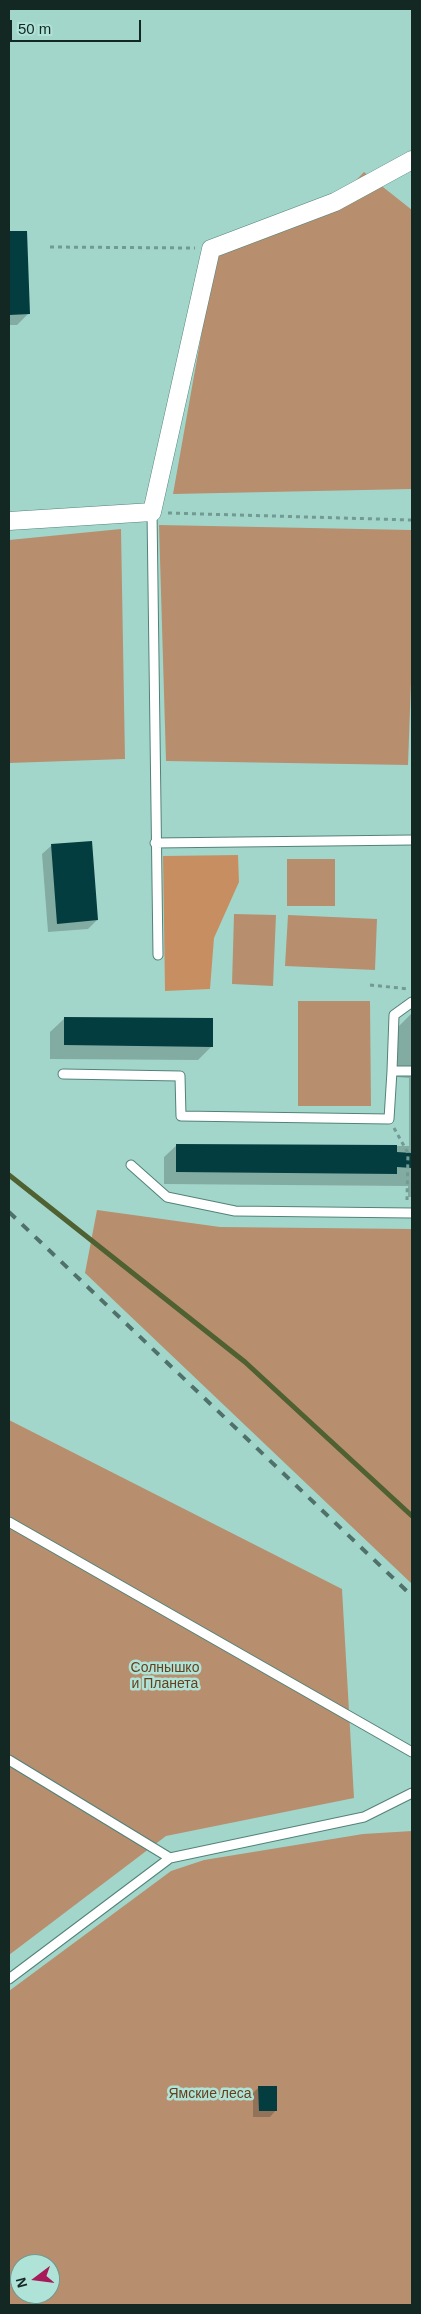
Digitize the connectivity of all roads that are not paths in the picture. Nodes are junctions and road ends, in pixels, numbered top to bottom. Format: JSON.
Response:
{"nodes":[{"id":1,"x":412,"y":160,"type":"edge"},
{"id":2,"x":152,"y":512,"type":"junction"},
{"id":3,"x":9,"y":521,"type":"edge"},
{"id":4,"x":412,"y":840,"type":"edge"},
{"id":5,"x":155,"y":843,"type":"junction"},
{"id":6,"x":158,"y":955,"type":"dead end"},
{"id":7,"x":412,"y":1002,"type":"edge"},
{"id":8,"x":392,"y":1071,"type":"junction"},
{"id":9,"x":412,"y":1072,"type":"edge"},
{"id":10,"x":63,"y":1074,"type":"dead end"},
{"id":11,"x":131,"y":1165,"type":"dead end"},
{"id":12,"x":409,"y":1213,"type":"edge"},
{"id":13,"x":9,"y":1522,"type":"edge"},
{"id":14,"x":412,"y":1752,"type":"edge"},
{"id":15,"x":9,"y":1760,"type":"edge"},
{"id":16,"x":412,"y":1793,"type":"edge"},
{"id":17,"x":170,"y":1858,"type":"junction"},
{"id":18,"x":9,"y":1979,"type":"edge"}],
"edges":[{"from":1,"to":2,"type":"street"},
{"from":2,"to":3,"type":"street"},
{"from":2,"to":5,"type":"lane"},
{"from":4,"to":5,"type":"lane"},
{"from":5,"to":6,"type":"lane"},
{"from":7,"to":8,"type":"lane"},
{"from":8,"to":9,"type":"lane"},
{"from":8,"to":10,"type":"lane"},
{"from":11,"to":12,"type":"lane"},
{"from":13,"to":14,"type":"lane"},
{"from":15,"to":17,"type":"lane"},
{"from":16,"to":17,"type":"lane"},
{"from":17,"to":18,"type":"lane"}]}
